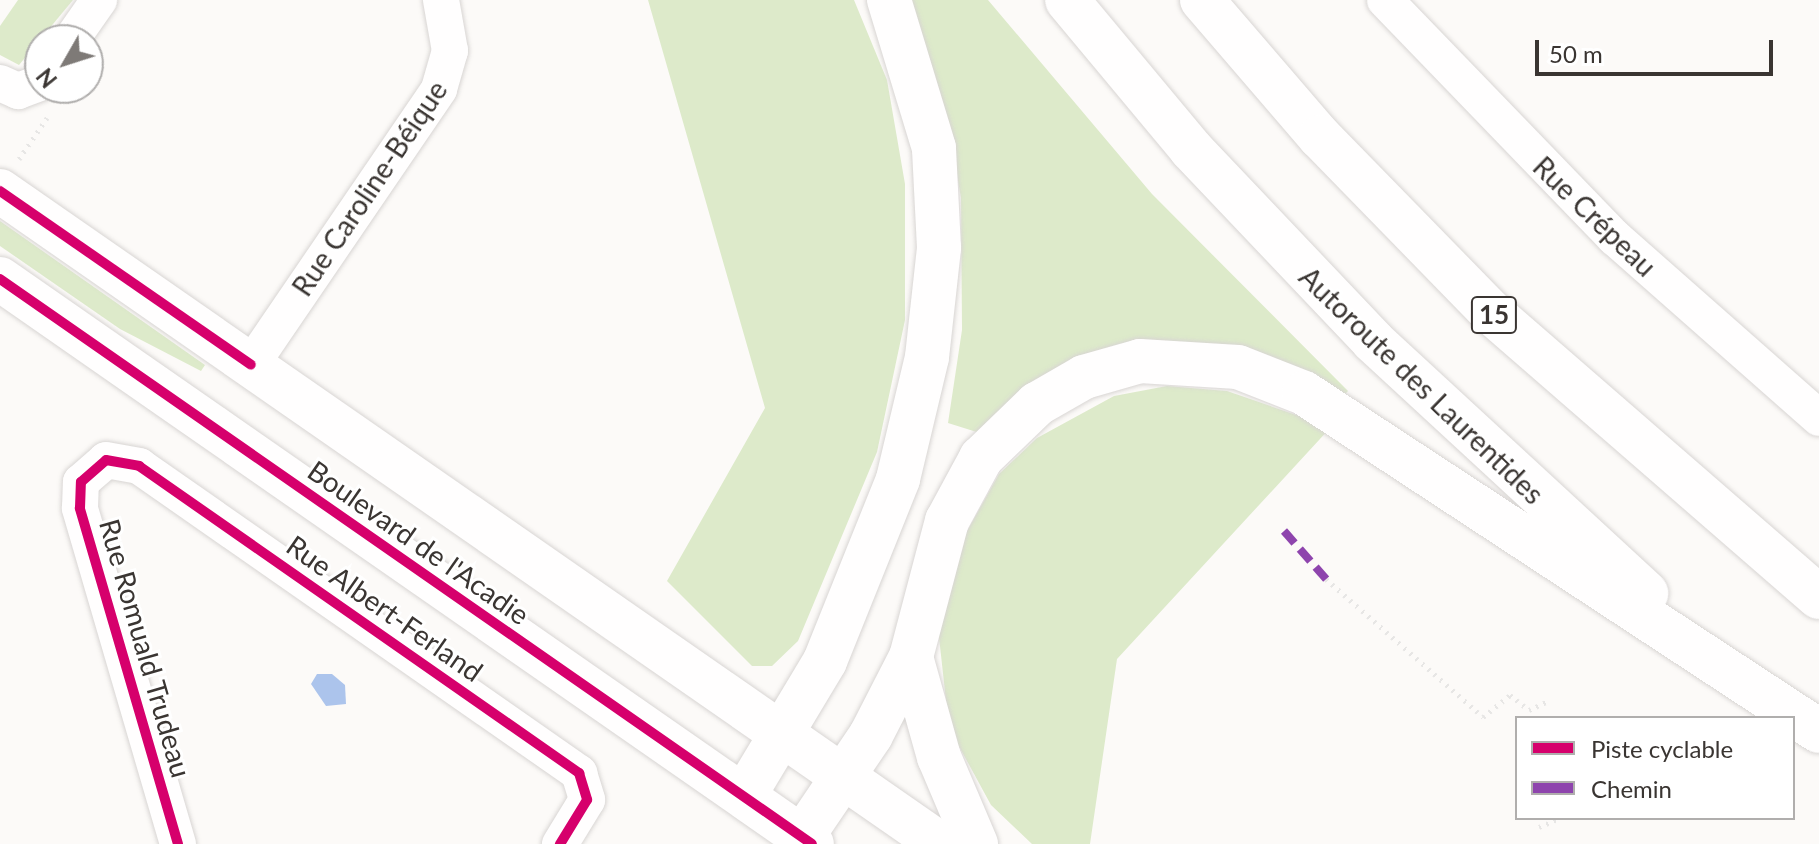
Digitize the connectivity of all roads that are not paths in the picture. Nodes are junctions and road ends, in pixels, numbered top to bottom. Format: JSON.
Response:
{"nodes":[{"id":1,"x":99,"y":0,"type":"edge"},
{"id":2,"x":441,"y":0,"type":"edge"},
{"id":3,"x":889,"y":0,"type":"edge"},
{"id":4,"x":1067,"y":0,"type":"edge"},
{"id":5,"x":1202,"y":0,"type":"edge"},
{"id":6,"x":1385,"y":0,"type":"edge"},
{"id":7,"x":82,"y":24,"type":"edge"},
{"id":8,"x":0,"y":83,"type":"edge"},
{"id":9,"x":24,"y":93,"type":"edge"},
{"id":10,"x":8,"y":176,"type":"edge"},
{"id":11,"x":0,"y":279,"type":"edge"},
{"id":12,"x":251,"y":365,"type":"junction"},
{"id":13,"x":1819,"y":418,"type":"edge"},
{"id":14,"x":91,"y":468,"type":"joint"},
{"id":15,"x":1819,"y":597,"type":"edge"},
{"id":16,"x":911,"y":657,"type":"junction"},
{"id":17,"x":1819,"y":729,"type":"edge"},
{"id":18,"x":785,"y":736,"type":"junction"},
{"id":19,"x":843,"y":777,"type":"junction"},
{"id":20,"x":744,"y":796,"type":"junction"},
{"id":21,"x":807,"y":840,"type":"edge"},
{"id":22,"x":178,"y":844,"type":"edge"},
{"id":23,"x":560,"y":844,"type":"edge"},
{"id":24,"x":940,"y":844,"type":"edge"},
{"id":25,"x":976,"y":844,"type":"edge"}],
"edges":[{"from":1,"to":7,"type":"street"},
{"from":2,"to":12,"type":"street","name":"Rue Caroline-Béique"},
{"from":3,"to":18,"type":"main road"},
{"from":4,"to":17,"type":"main road","name":"Autoroute des Laurentides"},
{"from":5,"to":15,"type":"main road","number":"15"},
{"from":6,"to":13,"type":"street","name":"Rue Crépeau"},
{"from":8,"to":9,"type":"street"},
{"from":10,"to":12,"type":"main road","name":"Boulevard de l'Acadie"},
{"from":11,"to":20,"type":"main road","name":"Boulevard de l'Acadie"},
{"from":12,"to":18,"type":"main road","name":"Boulevard de l'Acadie"},
{"from":14,"to":22,"type":"street","name":"Rue Romuald Trudeau"},
{"from":14,"to":23,"type":"street","name":"Rue Albert-Ferland"},
{"from":16,"to":17,"type":"main road"},
{"from":16,"to":19,"type":"main road"},
{"from":16,"to":25,"type":"main road"},
{"from":18,"to":19,"type":"main road","name":"Boulevard de l'Acadie"},
{"from":18,"to":20,"type":"main road"},
{"from":19,"to":21,"type":"main road"},
{"from":19,"to":24,"type":"main road","name":"Boulevard de l'Acadie"},
{"from":20,"to":21,"type":"main road","name":"Boulevard de l'Acadie"}]}
